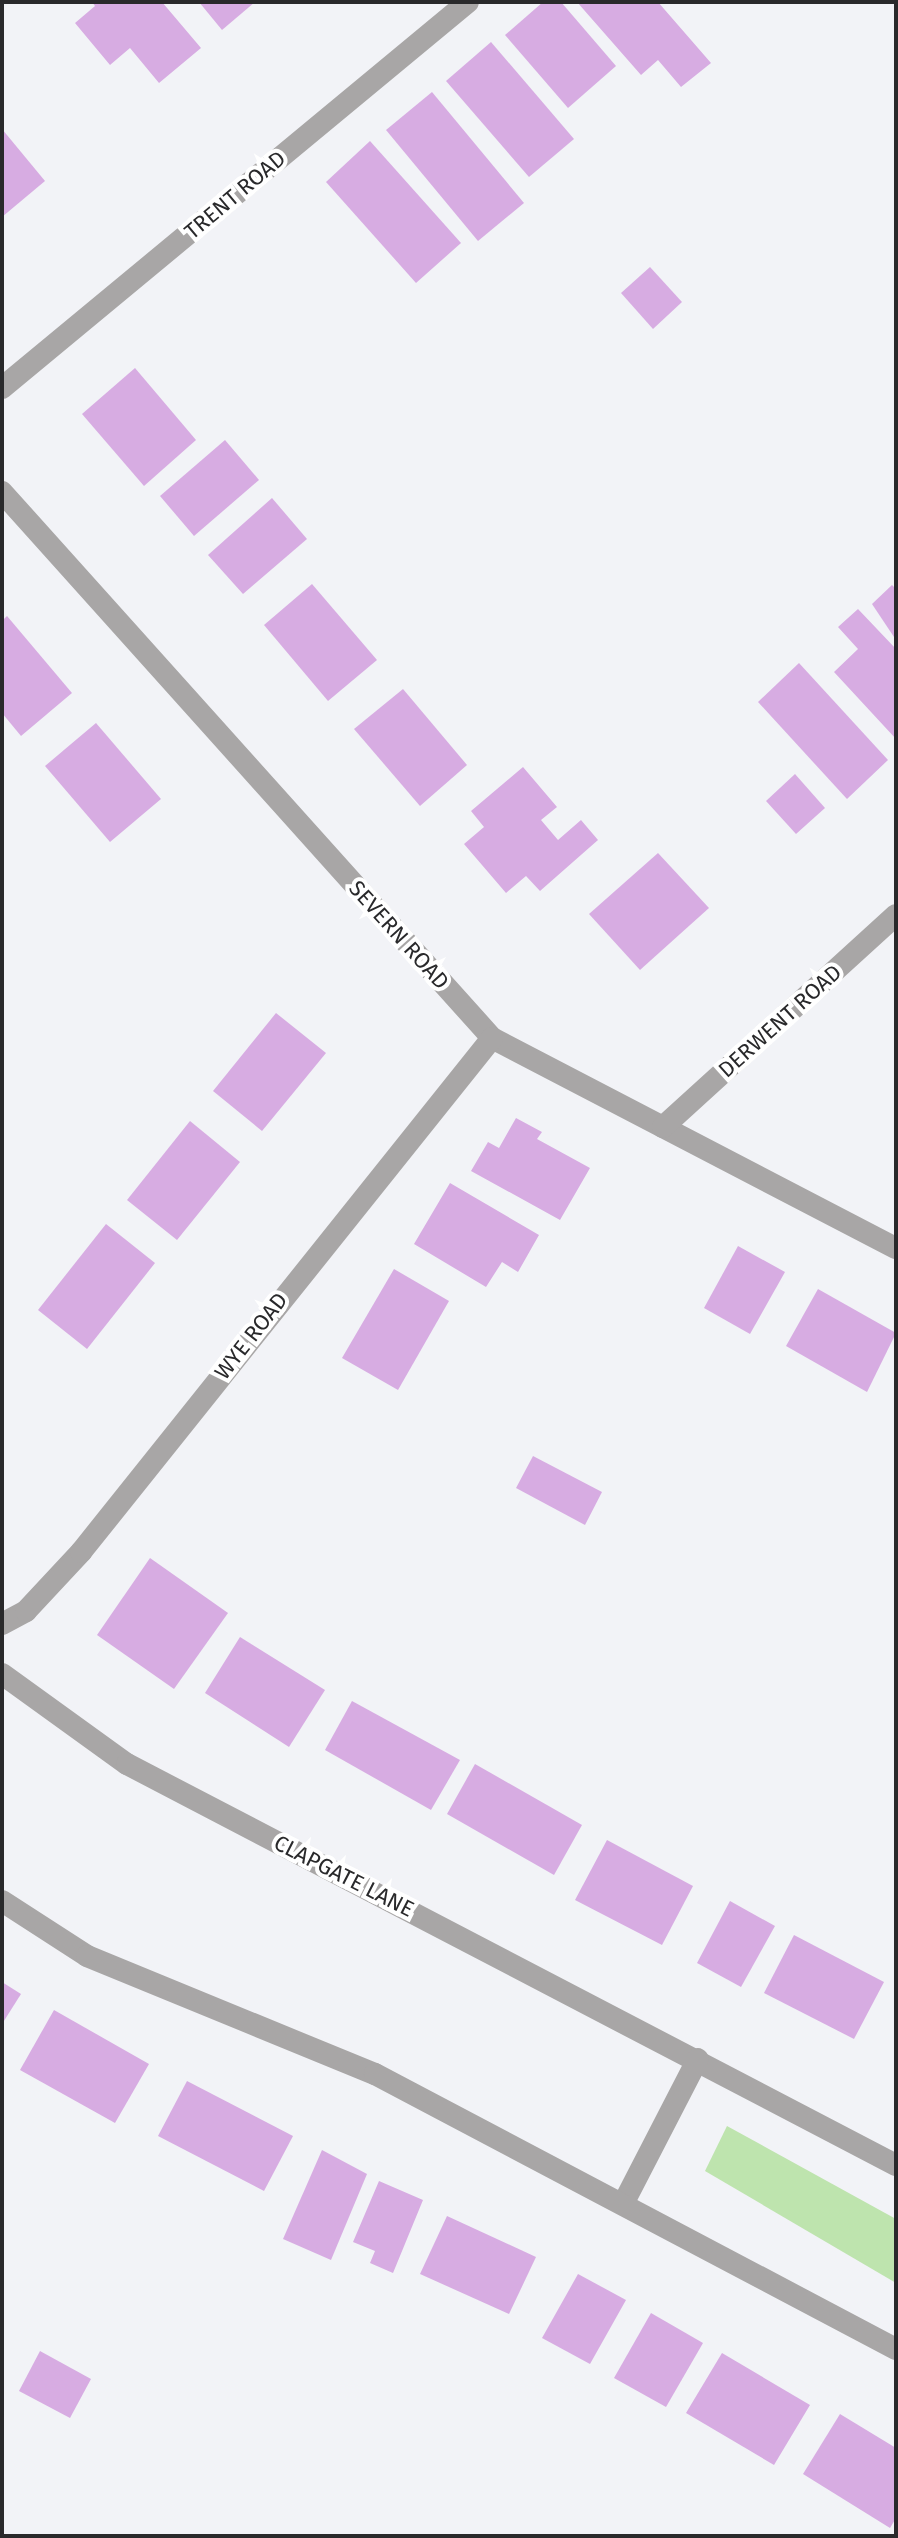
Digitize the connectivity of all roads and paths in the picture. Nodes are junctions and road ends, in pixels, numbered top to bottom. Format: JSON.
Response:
{"nodes":[{"id":1,"x":468,"y":2,"type":"edge"},
{"id":2,"x":2,"y":388,"type":"edge"},
{"id":3,"x":2,"y":492,"type":"edge"},
{"id":4,"x":896,"y":915,"type":"edge"},
{"id":5,"x":492,"y":1038,"type":"junction"},
{"id":6,"x":663,"y":1127,"type":"junction"},
{"id":7,"x":896,"y":1248,"type":"edge"},
{"id":8,"x":2,"y":1624,"type":"edge"},
{"id":9,"x":2,"y":1674,"type":"edge"},
{"id":10,"x":2,"y":1901,"type":"edge"},
{"id":11,"x":698,"y":2059,"type":"junction"},
{"id":12,"x":896,"y":2165,"type":"edge"},
{"id":13,"x":623,"y":2204,"type":"junction"},
{"id":14,"x":896,"y":2349,"type":"edge"}],
"edges":[{"from":1,"to":2,"type":"street","name":"TRENT ROAD"},
{"from":3,"to":5,"type":"street","name":"SEVERN ROAD"},
{"from":4,"to":6,"type":"street","name":"DERWENT ROAD"},
{"from":5,"to":6,"type":"street","name":"SEVERN ROAD"},
{"from":5,"to":8,"type":"street","name":"WYE ROAD"},
{"from":6,"to":7,"type":"street","name":"SEVERN ROAD"},
{"from":9,"to":11,"type":"street","name":"CLAPGATE LANE"},
{"from":10,"to":13,"type":"street"},
{"from":11,"to":12,"type":"street","name":"CLAPGATE LANE"},
{"from":11,"to":13,"type":"street"},
{"from":13,"to":14,"type":"street"}]}
